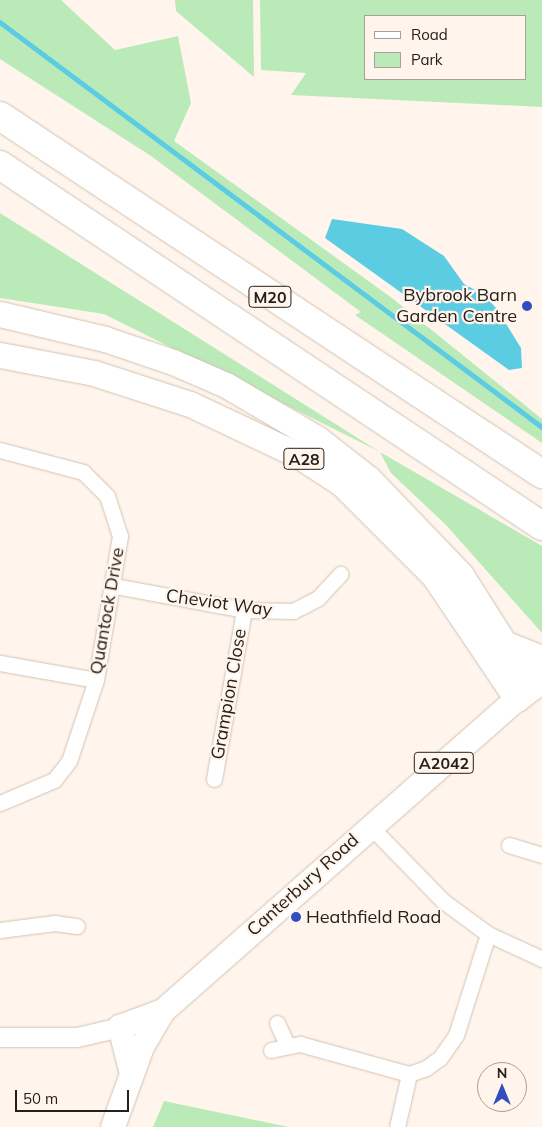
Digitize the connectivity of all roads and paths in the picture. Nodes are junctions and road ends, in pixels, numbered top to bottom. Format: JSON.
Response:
{"nodes":[{"id":1,"x":0,"y":97,"type":"edge"},
{"id":2,"x":0,"y":116,"type":"edge"},
{"id":3,"x":60,"y":155,"type":"junction"},
{"id":4,"x":6,"y":171,"type":"edge"},
{"id":5,"x":0,"y":314,"type":"edge"},
{"id":6,"x":0,"y":355,"type":"edge"},
{"id":7,"x":0,"y":450,"type":"edge"},
{"id":8,"x":542,"y":474,"type":"edge"},
{"id":9,"x":542,"y":526,"type":"edge"},
{"id":10,"x":340,"y":574,"type":"dead end"},
{"id":11,"x":115,"y":586,"type":"junction"},
{"id":12,"x":244,"y":610,"type":"junction"},
{"id":13,"x":509,"y":645,"type":"junction"},
{"id":14,"x":542,"y":658,"type":"edge"},
{"id":15,"x":0,"y":663,"type":"edge"},
{"id":16,"x":96,"y":680,"type":"junction"},
{"id":17,"x":530,"y":689,"type":"edge"},
{"id":18,"x":214,"y":779,"type":"dead end"},
{"id":19,"x":0,"y":803,"type":"edge"},
{"id":20,"x":370,"y":826,"type":"junction"},
{"id":21,"x":509,"y":845,"type":"dead end"},
{"id":22,"x":542,"y":855,"type":"edge"},
{"id":23,"x":77,"y":926,"type":"dead end"},
{"id":24,"x":0,"y":930,"type":"edge"},
{"id":25,"x":488,"y":934,"type":"junction"},
{"id":26,"x":542,"y":959,"type":"edge"},
{"id":27,"x":163,"y":1011,"type":"junction"},
{"id":28,"x":276,"y":1023,"type":"dead end"},
{"id":29,"x":120,"y":1027,"type":"junction"},
{"id":30,"x":0,"y":1037,"type":"edge"},
{"id":31,"x":288,"y":1047,"type":"junction"},
{"id":32,"x":271,"y":1050,"type":"dead end"},
{"id":33,"x":132,"y":1074,"type":"junction"},
{"id":34,"x":409,"y":1074,"type":"junction"},
{"id":35,"x":113,"y":1127,"type":"edge"},
{"id":36,"x":397,"y":1127,"type":"edge"}],
"edges":[{"from":1,"to":3,"type":"highway","number":"M20"},
{"from":2,"to":3,"type":"highway","number":"M20"},
{"from":3,"to":8,"type":"highway","number":"M20"},
{"from":4,"to":9,"type":"highway","number":"M20"},
{"from":5,"to":13,"type":"highway","number":"A28"},
{"from":6,"to":17,"type":"highway","number":"A28"},
{"from":7,"to":11,"type":"street","name":"Quantock Drive"},
{"from":10,"to":12,"type":"street","name":"Cheviot Way"},
{"from":11,"to":12,"type":"street","name":"Cheviot Way"},
{"from":11,"to":16,"type":"street","name":"Quantock Drive"},
{"from":12,"to":18,"type":"street","name":"Grampion Close"},
{"from":13,"to":14,"type":"highway"},
{"from":13,"to":17,"type":"highway","number":"A28"},
{"from":15,"to":16,"type":"street"},
{"from":16,"to":19,"type":"street","name":"Quantock Drive"},
{"from":17,"to":20,"type":"main road","name":"Canterbury Road","number":"A2042"},
{"from":20,"to":25,"type":"street"},
{"from":20,"to":27,"type":"main road","name":"Canterbury Road","number":"A2042"},
{"from":21,"to":22,"type":"street"},
{"from":23,"to":24,"type":"street"},
{"from":25,"to":26,"type":"street"},
{"from":25,"to":34,"type":"street"},
{"from":27,"to":29,"type":"main road"},
{"from":27,"to":33,"type":"main road","name":"Canterbury Road","number":"A2042"},
{"from":28,"to":31,"type":"street"},
{"from":29,"to":30,"type":"street"},
{"from":29,"to":33,"type":"main road"},
{"from":31,"to":32,"type":"street"},
{"from":31,"to":34,"type":"street"},
{"from":33,"to":35,"type":"main road","name":"Canterbury Road","number":"A2042"},
{"from":34,"to":36,"type":"street"}]}
